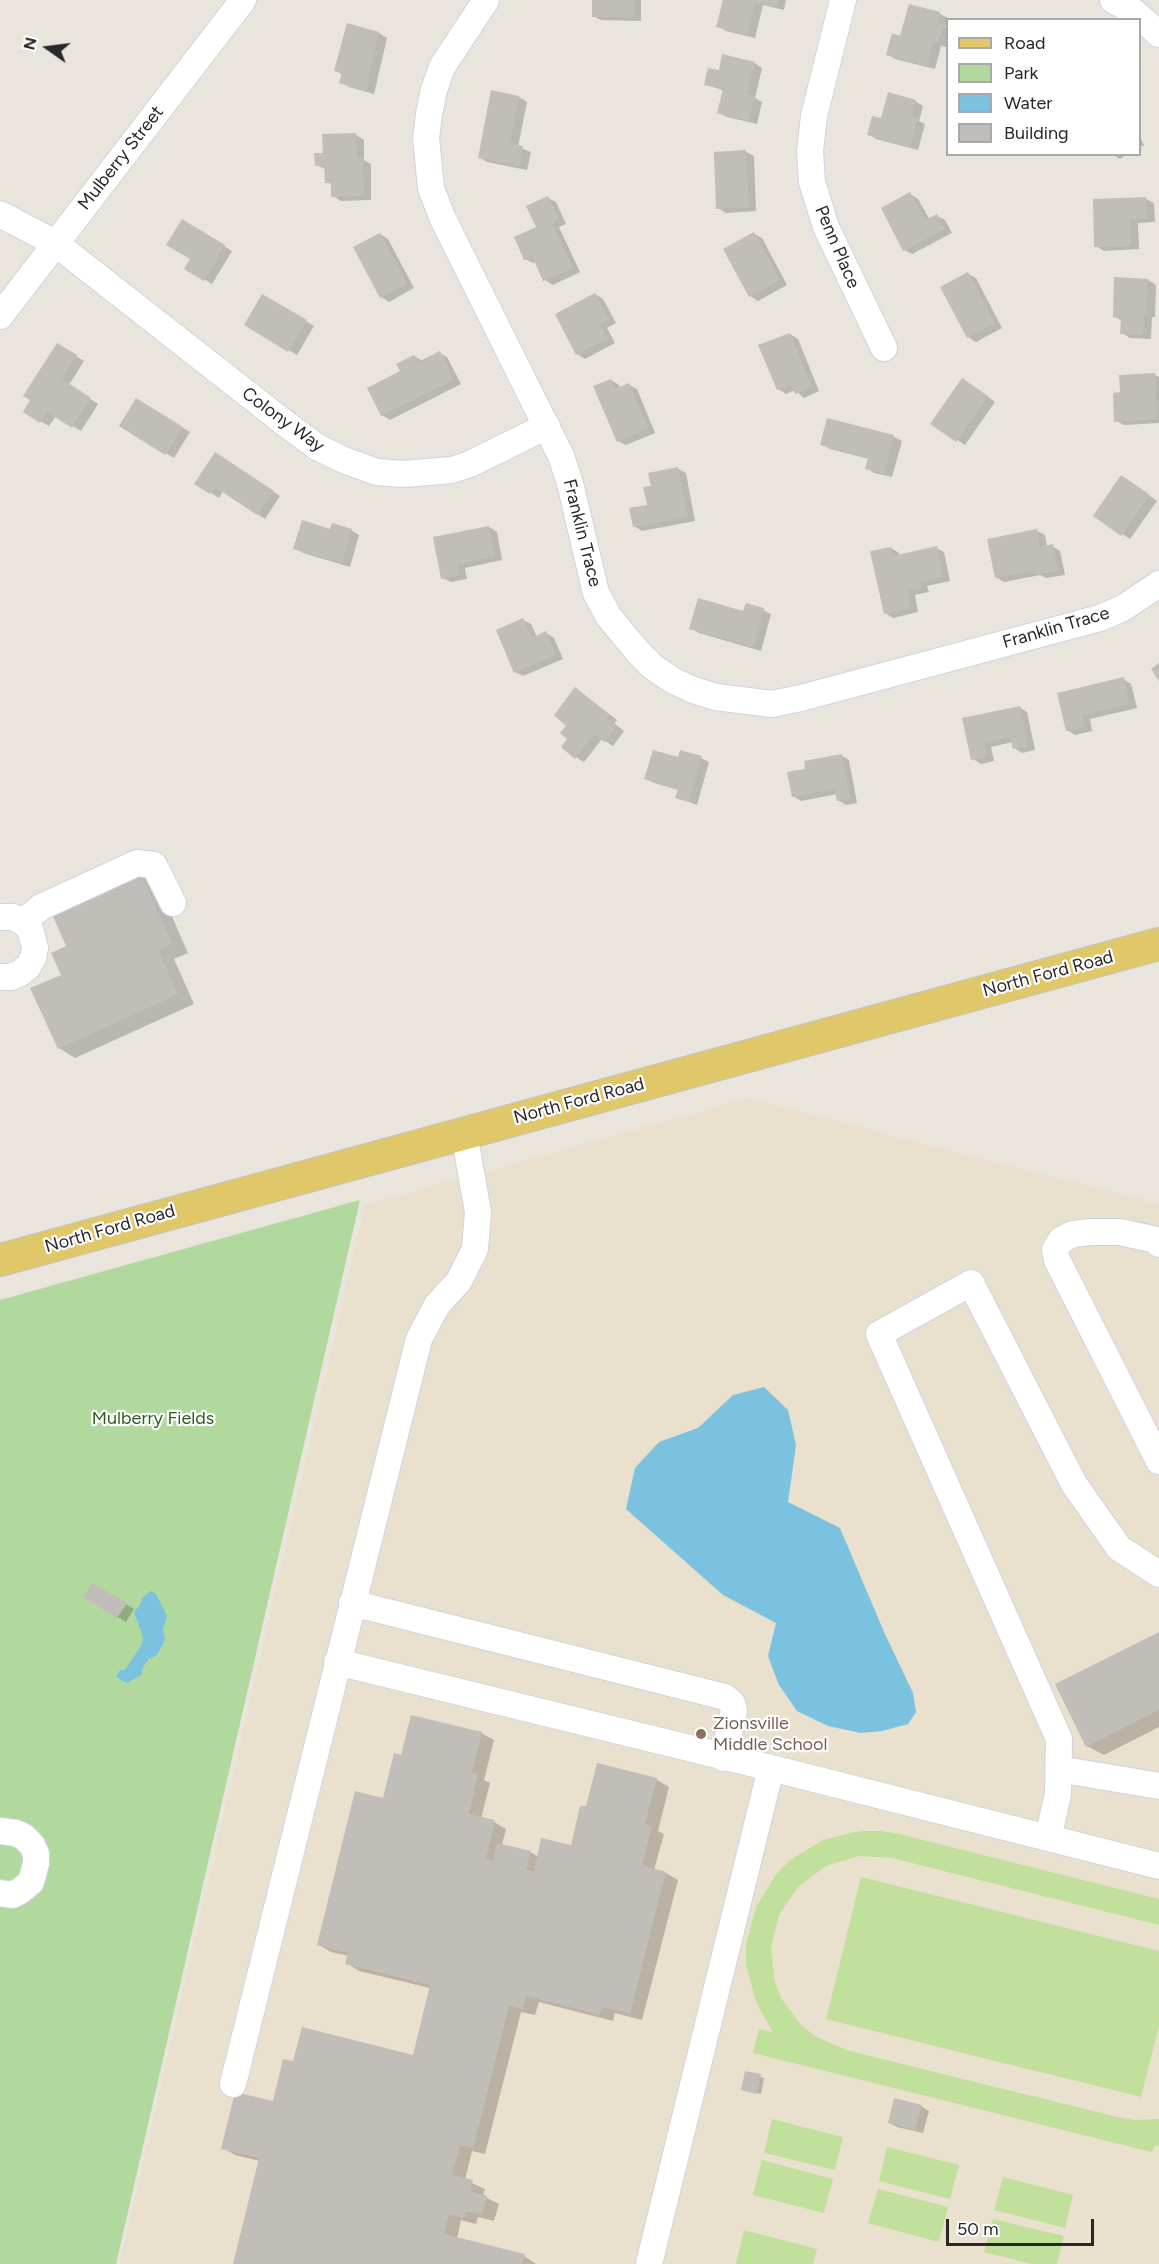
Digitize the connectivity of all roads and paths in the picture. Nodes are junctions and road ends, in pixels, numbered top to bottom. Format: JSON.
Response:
{"nodes":[{"id":1,"x":243,"y":0,"type":"edge"},
{"id":2,"x":486,"y":0,"type":"edge"},
{"id":3,"x":843,"y":0,"type":"edge"},
{"id":4,"x":1113,"y":0,"type":"edge"},
{"id":5,"x":1141,"y":18,"type":"edge"},
{"id":6,"x":1141,"y":18,"type":"edge"},
{"id":7,"x":1159,"y":34,"type":"edge"},
{"id":8,"x":0,"y":214,"type":"edge"},
{"id":9,"x":56,"y":243,"type":"junction"},
{"id":10,"x":0,"y":316,"type":"edge"},
{"id":11,"x":884,"y":348,"type":"dead end"},
{"id":12,"x":547,"y":426,"type":"junction"},
{"id":13,"x":1159,"y":584,"type":"edge"},
{"id":14,"x":173,"y":903,"type":"dead end"},
{"id":15,"x":11,"y":919,"type":"edge"},
{"id":16,"x":1159,"y":944,"type":"edge"},
{"id":17,"x":0,"y":977,"type":"edge"},
{"id":18,"x":464,"y":1132,"type":"junction"},
{"id":19,"x":1159,"y":1244,"type":"edge"},
{"id":20,"x":0,"y":1260,"type":"edge"},
{"id":21,"x":1159,"y":1461,"type":"edge"},
{"id":22,"x":1159,"y":1574,"type":"edge"},
{"id":23,"x":352,"y":1603,"type":"junction"},
{"id":24,"x":338,"y":1662,"type":"junction"},
{"id":25,"x":723,"y":1758,"type":"junction"},
{"id":26,"x":771,"y":1768,"type":"junction"},
{"id":27,"x":1058,"y":1769,"type":"junction"},
{"id":28,"x":1159,"y":1786,"type":"edge"},
{"id":29,"x":0,"y":1831,"type":"edge"},
{"id":30,"x":1048,"y":1838,"type":"junction"},
{"id":31,"x":1159,"y":1866,"type":"edge"},
{"id":32,"x":0,"y":1893,"type":"edge"},
{"id":33,"x":233,"y":2084,"type":"dead end"},
{"id":34,"x":649,"y":2264,"type":"edge"}],
"edges":[{"from":1,"to":9,"type":"street","name":"Mulberry Street"},
{"from":2,"to":12,"type":"street","name":"Franklin Trace"},
{"from":3,"to":11,"type":"street","name":"Penn Place"},
{"from":4,"to":6,"type":"street"},
{"from":5,"to":7,"type":"street"},
{"from":8,"to":9,"type":"street","name":"Colony Way"},
{"from":9,"to":10,"type":"street","name":"Mulberry Street"},
{"from":9,"to":12,"type":"street","name":"Colony Way"},
{"from":12,"to":13,"type":"street","name":"Franklin Trace"},
{"from":14,"to":15,"type":"street"},
{"from":15,"to":17,"type":"street"},
{"from":16,"to":18,"type":"main road","name":"North Ford Road"},
{"from":18,"to":20,"type":"main road","name":"North Ford Road"},
{"from":18,"to":23,"type":"street"},
{"from":19,"to":21,"type":"street"},
{"from":22,"to":27,"type":"street"},
{"from":23,"to":24,"type":"street"},
{"from":23,"to":25,"type":"street"},
{"from":24,"to":25,"type":"street"},
{"from":24,"to":33,"type":"street"},
{"from":25,"to":26,"type":"street"},
{"from":26,"to":30,"type":"street"},
{"from":26,"to":34,"type":"street"},
{"from":27,"to":28,"type":"street"},
{"from":27,"to":30,"type":"street"},
{"from":29,"to":32,"type":"street"},
{"from":30,"to":31,"type":"street"}]}
